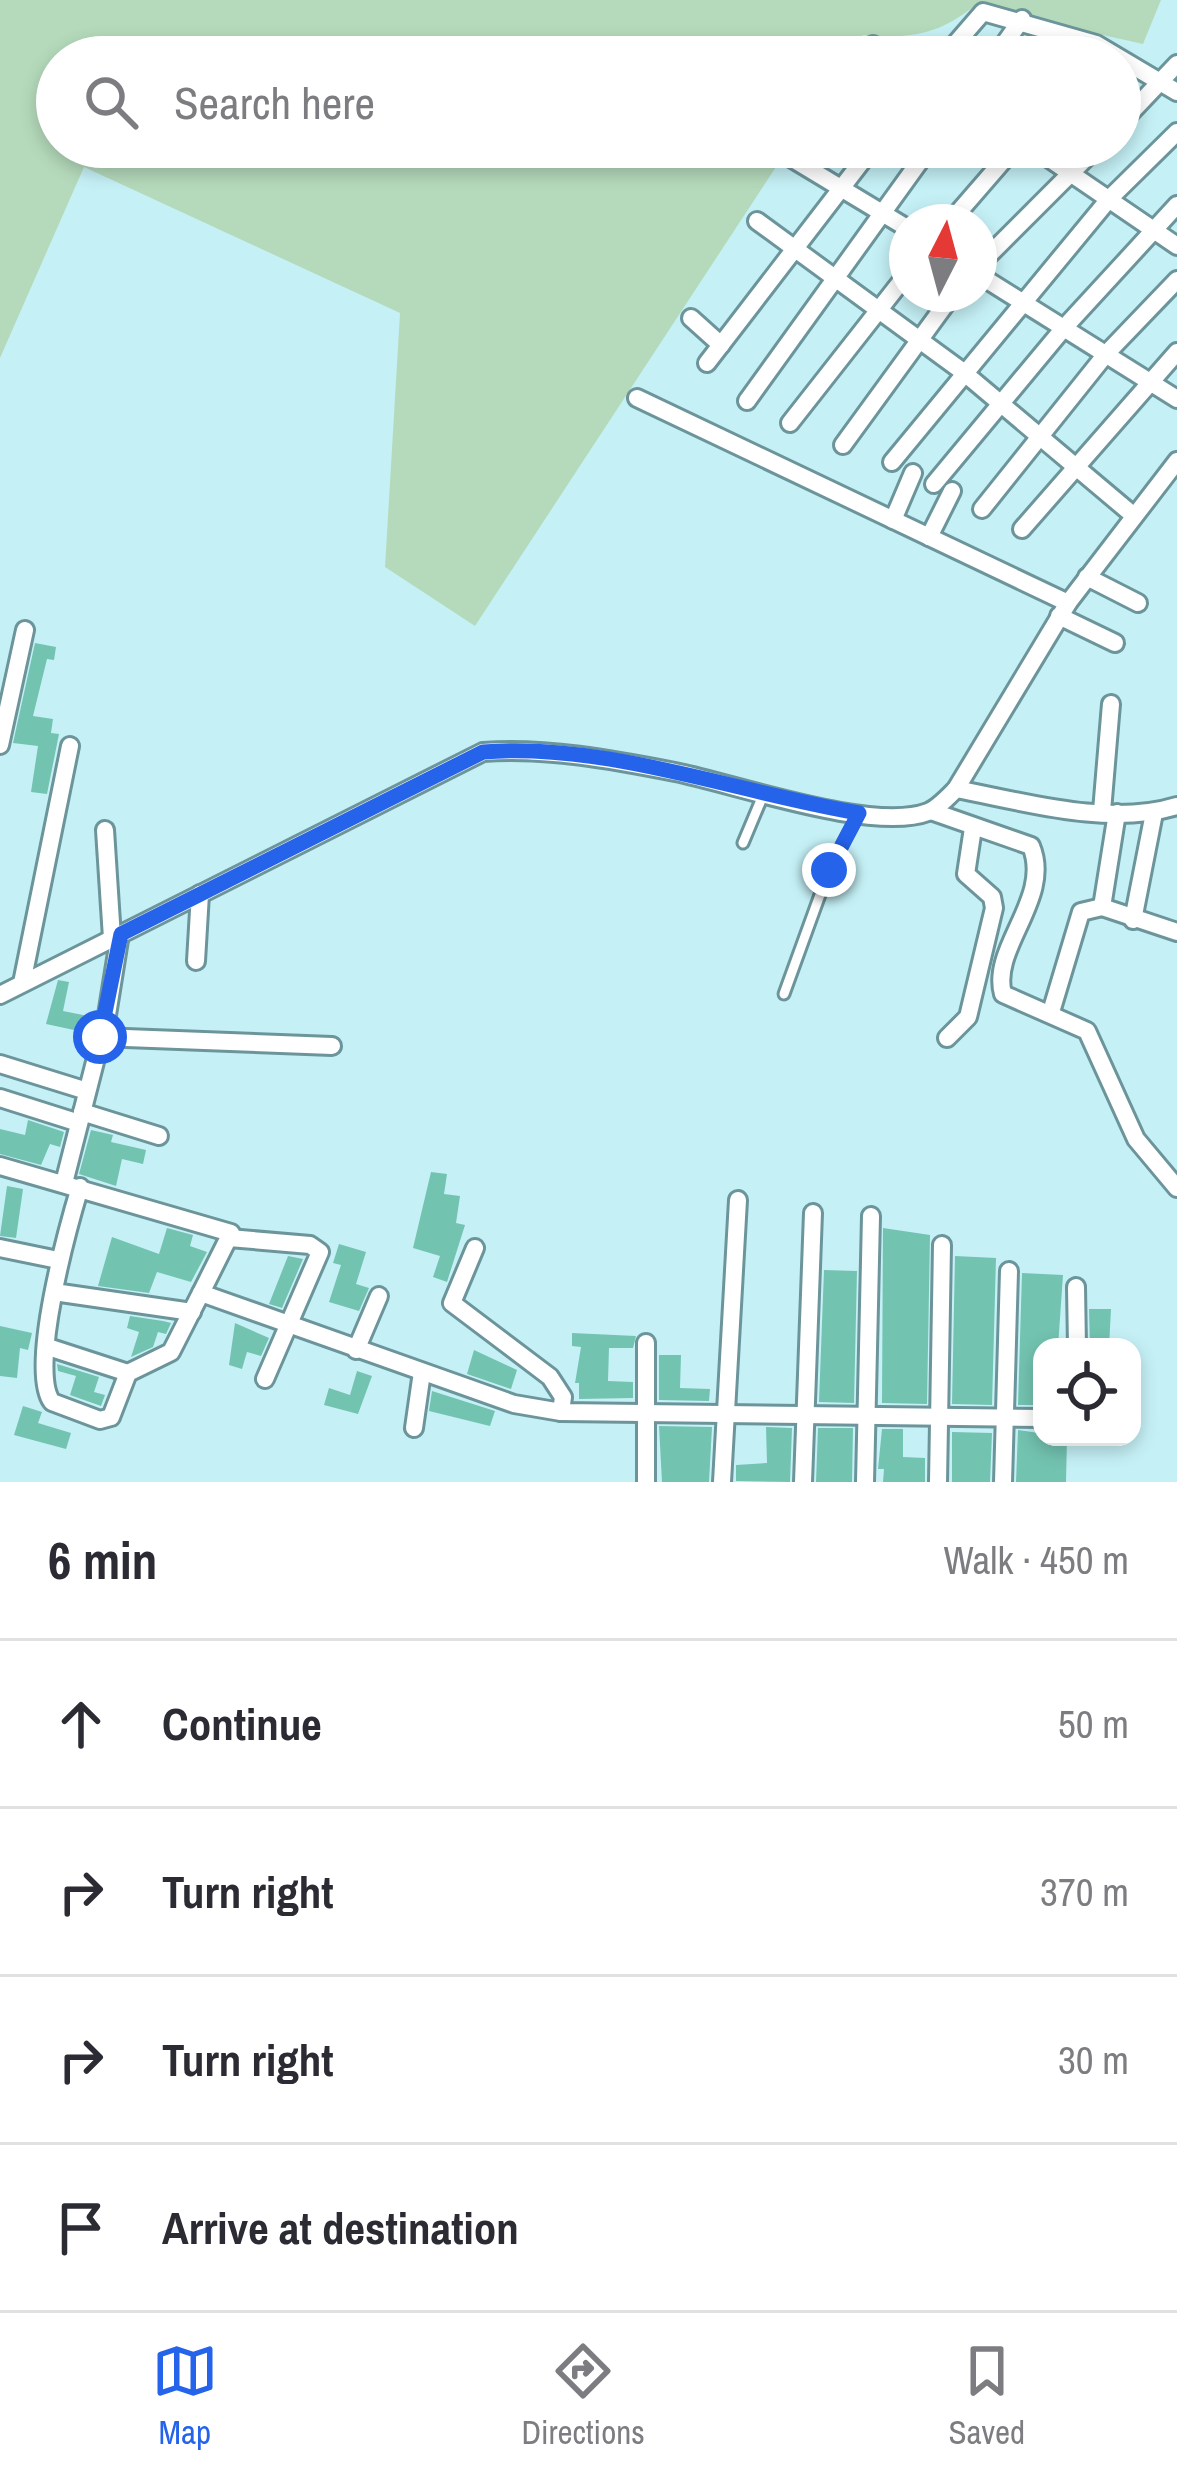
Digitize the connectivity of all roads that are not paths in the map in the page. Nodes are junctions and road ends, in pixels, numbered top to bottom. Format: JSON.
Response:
{"nodes":[{"id":1,"x":1022,"y":19,"type":"junction"},
{"id":2,"x":962,"y":36,"type":"edge"},
{"id":3,"x":1010,"y":36,"type":"edge"},
{"id":4,"x":1060,"y":36,"type":"edge"},
{"id":5,"x":1177,"y":64,"type":"edge"},
{"id":6,"x":1141,"y":73,"type":"edge"},
{"id":7,"x":1170,"y":87,"type":"edge"},
{"id":8,"x":1141,"y":108,"type":"edge"},
{"id":9,"x":1177,"y":132,"type":"edge"},
{"id":10,"x":1141,"y":167,"type":"edge"},
{"id":11,"x":807,"y":168,"type":"edge"},
{"id":12,"x":858,"y":168,"type":"edge"},
{"id":13,"x":915,"y":168,"type":"edge"},
{"id":14,"x":997,"y":168,"type":"edge"},
{"id":15,"x":1066,"y":168,"type":"edge"},
{"id":16,"x":1076,"y":168,"type":"edge"},
{"id":17,"x":1140,"y":168,"type":"edge"},
{"id":18,"x":1072,"y":172,"type":"junction"},
{"id":19,"x":842,"y":190,"type":"junction"},
{"id":20,"x":1109,"y":199,"type":"junction"},
{"id":21,"x":966,"y":204,"type":"edge"},
{"id":22,"x":1177,"y":205,"type":"edge"},
{"id":23,"x":883,"y":213,"type":"junction"},
{"id":24,"x":889,"y":217,"type":"edge"},
{"id":25,"x":757,"y":221,"type":"dead end"},
{"id":26,"x":1152,"y":231,"type":"junction"},
{"id":27,"x":1177,"y":246,"type":"edge"},
{"id":28,"x":997,"y":247,"type":"edge"},
{"id":29,"x":797,"y":249,"type":"junction"},
{"id":30,"x":836,"y":277,"type":"junction"},
{"id":31,"x":1177,"y":280,"type":"edge"},
{"id":32,"x":997,"y":287,"type":"edge"},
{"id":33,"x":889,"y":296,"type":"edge"},
{"id":34,"x":1021,"y":302,"type":"junction"},
{"id":35,"x":878,"y":310,"type":"junction"},
{"id":36,"x":938,"y":312,"type":"edge"},
{"id":37,"x":691,"y":318,"type":"dead end"},
{"id":38,"x":1063,"y":329,"type":"junction"},
{"id":39,"x":916,"y":338,"type":"junction"},
{"id":40,"x":721,"y":345,"type":"junction"},
{"id":41,"x":1177,"y":352,"type":"edge"},
{"id":42,"x":1106,"y":354,"type":"junction"},
{"id":43,"x":707,"y":363,"type":"dead end"},
{"id":44,"x":962,"y":371,"type":"junction"},
{"id":45,"x":1150,"y":383,"type":"junction"},
{"id":46,"x":637,"y":398,"type":"dead end"},
{"id":47,"x":1177,"y":399,"type":"edge"},
{"id":48,"x":747,"y":401,"type":"dead end"},
{"id":49,"x":999,"y":406,"type":"junction"},
{"id":50,"x":790,"y":423,"type":"dead end"},
{"id":51,"x":1039,"y":437,"type":"junction"},
{"id":52,"x":843,"y":445,"type":"dead end"},
{"id":53,"x":1177,"y":461,"type":"edge"},
{"id":54,"x":892,"y":462,"type":"dead end"},
{"id":55,"x":1075,"y":466,"type":"junction"},
{"id":56,"x":913,"y":473,"type":"dead end"},
{"id":57,"x":982,"y":509,"type":"dead end"},
{"id":58,"x":1133,"y":514,"type":"junction"},
{"id":59,"x":893,"y":520,"type":"junction"},
{"id":60,"x":1022,"y":529,"type":"dead end"},
{"id":61,"x":929,"y":537,"type":"junction"},
{"id":62,"x":1087,"y":577,"type":"junction"},
{"id":63,"x":1138,"y":603,"type":"dead end"},
{"id":64,"x":1064,"y":610,"type":"junction"},
{"id":65,"x":25,"y":630,"type":"dead end"},
{"id":66,"x":1115,"y":644,"type":"dead end"},
{"id":67,"x":1112,"y":704,"type":"dead end"},
{"id":68,"x":0,"y":745,"type":"edge"},
{"id":69,"x":70,"y":746,"type":"dead end"},
{"id":70,"x":956,"y":789,"type":"junction"},
{"id":71,"x":764,"y":793,"type":"junction"},
{"id":72,"x":1177,"y":806,"type":"edge"},
{"id":73,"x":932,"y":811,"type":"junction"},
{"id":74,"x":1110,"y":812,"type":"junction"},
{"id":75,"x":859,"y":813,"type":"junction"},
{"id":76,"x":1154,"y":813,"type":"junction"},
{"id":77,"x":973,"y":828,"type":"junction"},
{"id":78,"x":105,"y":830,"type":"dead end"},
{"id":79,"x":743,"y":843,"type":"dead end"},
{"id":80,"x":200,"y":894,"type":"junction"},
{"id":81,"x":1102,"y":907,"type":"junction"},
{"id":82,"x":1133,"y":920,"type":"junction"},
{"id":83,"x":1177,"y":932,"type":"edge"},
{"id":84,"x":116,"y":936,"type":"junction"},
{"id":85,"x":196,"y":961,"type":"dead end"},
{"id":86,"x":22,"y":983,"type":"junction"},
{"id":87,"x":0,"y":994,"type":"edge"},
{"id":88,"x":784,"y":994,"type":"dead end"},
{"id":89,"x":1051,"y":1012,"type":"junction"},
{"id":90,"x":100,"y":1037,"type":"junction"},
{"id":91,"x":946,"y":1038,"type":"dead end"},
{"id":92,"x":332,"y":1046,"type":"dead end"},
{"id":93,"x":0,"y":1064,"type":"edge"},
{"id":94,"x":87,"y":1091,"type":"junction"},
{"id":95,"x":0,"y":1098,"type":"edge"},
{"id":96,"x":81,"y":1118,"type":"junction"},
{"id":97,"x":159,"y":1136,"type":"dead end"},
{"id":98,"x":0,"y":1166,"type":"edge"},
{"id":99,"x":72,"y":1185,"type":"junction"},
{"id":100,"x":1177,"y":1188,"type":"edge"},
{"id":101,"x":738,"y":1200,"type":"dead end"},
{"id":102,"x":813,"y":1213,"type":"dead end"},
{"id":103,"x":871,"y":1216,"type":"dead end"},
{"id":104,"x":230,"y":1238,"type":"junction"},
{"id":105,"x":942,"y":1245,"type":"dead end"},
{"id":106,"x":0,"y":1248,"type":"edge"},
{"id":107,"x":475,"y":1248,"type":"dead end"},
{"id":108,"x":58,"y":1260,"type":"junction"},
{"id":109,"x":1009,"y":1271,"type":"dead end"},
{"id":110,"x":1076,"y":1288,"type":"dead end"},
{"id":111,"x":54,"y":1292,"type":"junction"},
{"id":112,"x":201,"y":1293,"type":"junction"},
{"id":113,"x":379,"y":1296,"type":"dead end"},
{"id":114,"x":192,"y":1312,"type":"junction"},
{"id":115,"x":284,"y":1326,"type":"junction"},
{"id":116,"x":1077,"y":1338,"type":"edge"},
{"id":117,"x":646,"y":1342,"type":"dead end"},
{"id":118,"x":47,"y":1347,"type":"junction"},
{"id":119,"x":356,"y":1350,"type":"junction"},
{"id":120,"x":422,"y":1372,"type":"junction"},
{"id":121,"x":128,"y":1373,"type":"junction"},
{"id":122,"x":265,"y":1379,"type":"dead end"},
{"id":123,"x":561,"y":1412,"type":"junction"},
{"id":124,"x":645,"y":1413,"type":"junction"},
{"id":125,"x":723,"y":1414,"type":"junction"},
{"id":126,"x":805,"y":1415,"type":"junction"},
{"id":127,"x":865,"y":1415,"type":"junction"},
{"id":128,"x":936,"y":1417,"type":"junction"},
{"id":129,"x":1007,"y":1418,"type":"junction"},
{"id":130,"x":1033,"y":1418,"type":"edge"},
{"id":131,"x":414,"y":1428,"type":"dead end"},
{"id":132,"x":646,"y":1482,"type":"edge"},
{"id":133,"x":722,"y":1482,"type":"edge"},
{"id":134,"x":802,"y":1482,"type":"edge"},
{"id":135,"x":865,"y":1482,"type":"edge"},
{"id":136,"x":938,"y":1482,"type":"edge"},
{"id":137,"x":1004,"y":1482,"type":"edge"}],
"edges":[{"from":1,"to":2,"type":"street"},
{"from":1,"to":3,"type":"street"},
{"from":1,"to":4,"type":"street"},
{"from":5,"to":7,"type":"street"},
{"from":6,"to":7,"type":"street"},
{"from":7,"to":8,"type":"street"},
{"from":9,"to":10,"type":"street"},
{"from":11,"to":19,"type":"street"},
{"from":12,"to":19,"type":"street"},
{"from":13,"to":23,"type":"street"},
{"from":14,"to":21,"type":"street"},
{"from":15,"to":18,"type":"street"},
{"from":16,"to":18,"type":"street"},
{"from":17,"to":20,"type":"street"},
{"from":18,"to":20,"type":"street"},
{"from":18,"to":28,"type":"street"},
{"from":19,"to":23,"type":"street"},
{"from":19,"to":29,"type":"street"},
{"from":20,"to":26,"type":"street"},
{"from":20,"to":34,"type":"street"},
{"from":22,"to":26,"type":"street"},
{"from":23,"to":24,"type":"street"},
{"from":23,"to":30,"type":"street"},
{"from":25,"to":29,"type":"street"},
{"from":26,"to":27,"type":"street"},
{"from":26,"to":38,"type":"street"},
{"from":29,"to":30,"type":"street"},
{"from":29,"to":40,"type":"street"},
{"from":30,"to":35,"type":"street"},
{"from":30,"to":48,"type":"street"},
{"from":31,"to":42,"type":"street"},
{"from":32,"to":34,"type":"street"},
{"from":33,"to":35,"type":"street"},
{"from":34,"to":38,"type":"street"},
{"from":34,"to":44,"type":"street"},
{"from":35,"to":39,"type":"street"},
{"from":35,"to":50,"type":"street"},
{"from":36,"to":39,"type":"street"},
{"from":37,"to":40,"type":"street"},
{"from":38,"to":42,"type":"street"},
{"from":38,"to":49,"type":"street"},
{"from":39,"to":44,"type":"street"},
{"from":39,"to":52,"type":"street"},
{"from":40,"to":43,"type":"street"},
{"from":41,"to":45,"type":"street"},
{"from":42,"to":45,"type":"street"},
{"from":42,"to":51,"type":"street"},
{"from":44,"to":49,"type":"street"},
{"from":44,"to":54,"type":"street"},
{"from":45,"to":47,"type":"street"},
{"from":45,"to":55,"type":"street"},
{"from":46,"to":59,"type":"street"},
{"from":49,"to":51,"type":"street"},
{"from":49,"to":61,"type":"street"},
{"from":51,"to":55,"type":"street"},
{"from":51,"to":57,"type":"street"},
{"from":53,"to":58,"type":"street"},
{"from":55,"to":58,"type":"street"},
{"from":55,"to":60,"type":"street"},
{"from":56,"to":59,"type":"street"},
{"from":58,"to":62,"type":"street"},
{"from":59,"to":61,"type":"street"},
{"from":61,"to":64,"type":"street"},
{"from":62,"to":63,"type":"street"},
{"from":62,"to":64,"type":"street"},
{"from":64,"to":66,"type":"street"},
{"from":64,"to":70,"type":"street"},
{"from":65,"to":68,"type":"street"},
{"from":67,"to":74,"type":"street"},
{"from":69,"to":86,"type":"street"},
{"from":70,"to":73,"type":"street"},
{"from":70,"to":74,"type":"street"},
{"from":71,"to":75,"type":"street"},
{"from":71,"to":79,"type":"lane"},
{"from":71,"to":80,"type":"street"},
{"from":72,"to":76,"type":"street"},
{"from":73,"to":75,"type":"street"},
{"from":73,"to":77,"type":"street"},
{"from":74,"to":76,"type":"street"},
{"from":74,"to":81,"type":"street"},
{"from":75,"to":88,"type":"lane"},
{"from":76,"to":82,"type":"street"},
{"from":77,"to":89,"type":"street"},
{"from":77,"to":91,"type":"street"},
{"from":78,"to":84,"type":"street"},
{"from":80,"to":84,"type":"street"},
{"from":80,"to":85,"type":"street"},
{"from":81,"to":82,"type":"street"},
{"from":81,"to":89,"type":"street"},
{"from":82,"to":83,"type":"street"},
{"from":84,"to":86,"type":"street"},
{"from":84,"to":90,"type":"street"},
{"from":86,"to":87,"type":"street"},
{"from":89,"to":100,"type":"street"},
{"from":90,"to":92,"type":"street"},
{"from":90,"to":94,"type":"street"},
{"from":93,"to":94,"type":"street"},
{"from":94,"to":96,"type":"street"},
{"from":95,"to":96,"type":"street"},
{"from":96,"to":97,"type":"street"},
{"from":96,"to":99,"type":"street"},
{"from":98,"to":99,"type":"street"},
{"from":99,"to":104,"type":"street"},
{"from":99,"to":108,"type":"street"},
{"from":101,"to":125,"type":"street"},
{"from":102,"to":126,"type":"street"},
{"from":103,"to":127,"type":"street"},
{"from":104,"to":112,"type":"street"},
{"from":104,"to":115,"type":"street"},
{"from":105,"to":128,"type":"street"},
{"from":106,"to":108,"type":"street"},
{"from":107,"to":123,"type":"street"},
{"from":108,"to":111,"type":"street"},
{"from":109,"to":129,"type":"street"},
{"from":110,"to":116,"type":"street"},
{"from":111,"to":114,"type":"street"},
{"from":111,"to":118,"type":"street"},
{"from":112,"to":114,"type":"street"},
{"from":112,"to":115,"type":"street"},
{"from":113,"to":119,"type":"street"},
{"from":114,"to":121,"type":"street"},
{"from":115,"to":119,"type":"street"},
{"from":115,"to":122,"type":"street"},
{"from":117,"to":124,"type":"street"},
{"from":118,"to":121,"type":"street"},
{"from":118,"to":121,"type":"street"},
{"from":119,"to":120,"type":"street"},
{"from":120,"to":123,"type":"street"},
{"from":120,"to":131,"type":"street"},
{"from":123,"to":124,"type":"street"},
{"from":124,"to":125,"type":"street"},
{"from":124,"to":132,"type":"street"},
{"from":125,"to":126,"type":"street"},
{"from":125,"to":133,"type":"street"},
{"from":126,"to":127,"type":"street"},
{"from":126,"to":134,"type":"street"},
{"from":127,"to":128,"type":"street"},
{"from":127,"to":135,"type":"street"},
{"from":128,"to":129,"type":"street"},
{"from":128,"to":136,"type":"street"},
{"from":129,"to":130,"type":"street"},
{"from":129,"to":137,"type":"street"}]}
